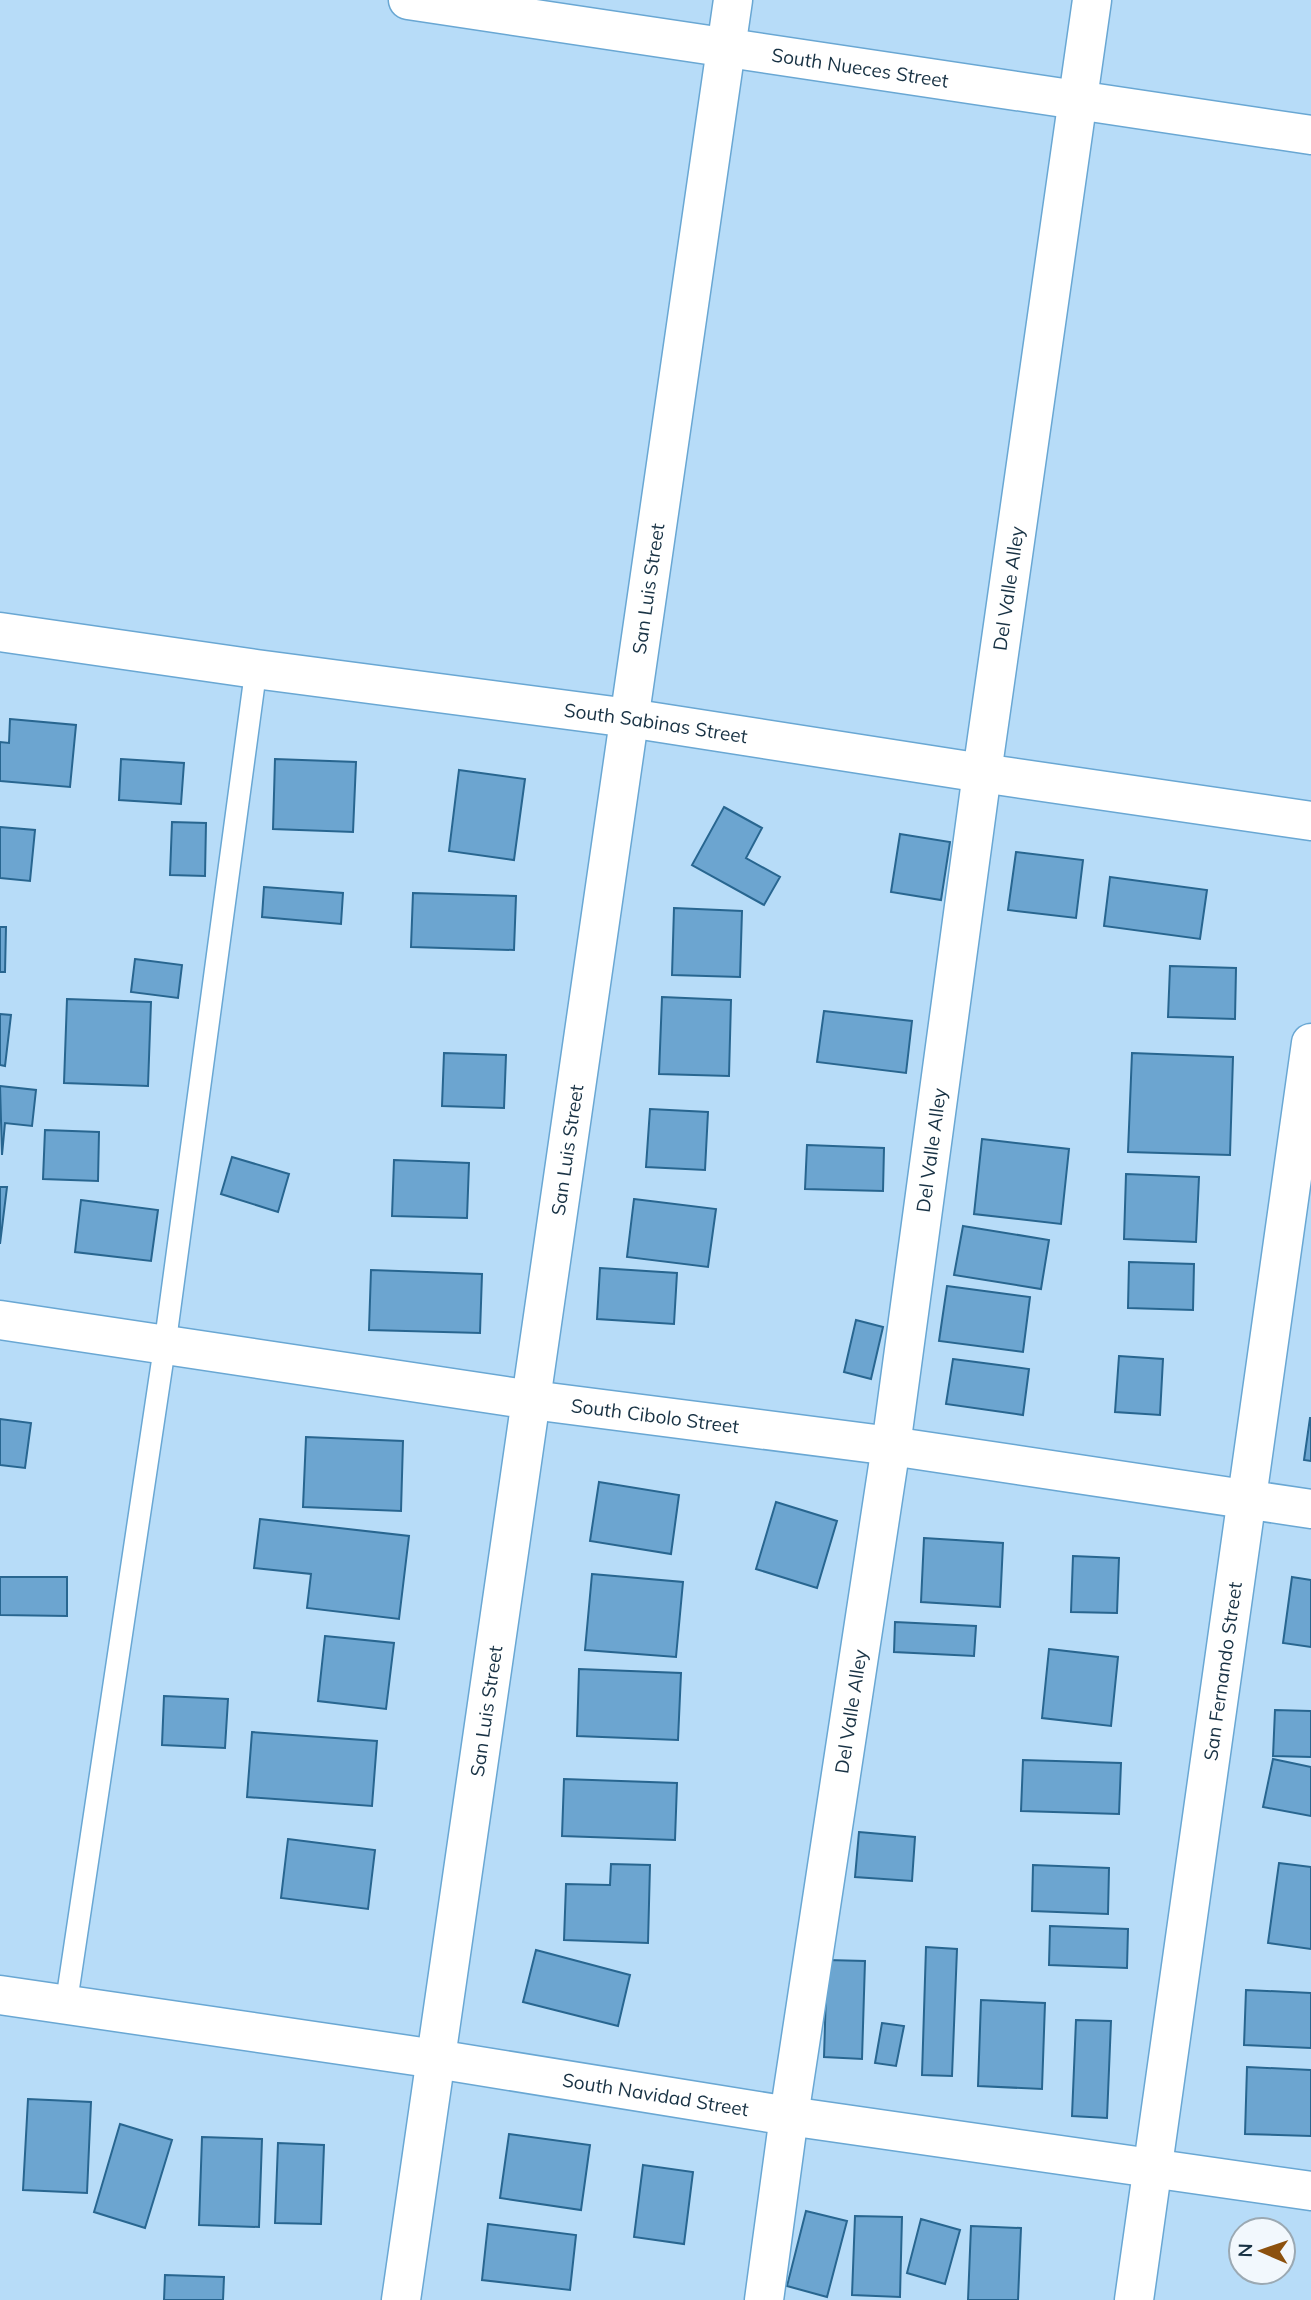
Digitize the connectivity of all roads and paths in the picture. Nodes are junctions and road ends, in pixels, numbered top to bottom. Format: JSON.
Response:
{"nodes":[{"id":1,"x":408,"y":0,"type":"edge"},
{"id":2,"x":733,"y":0,"type":"edge"},
{"id":3,"x":1092,"y":0,"type":"edge"},
{"id":4,"x":727,"y":48,"type":"junction"},
{"id":5,"x":1077,"y":100,"type":"junction"},
{"id":6,"x":1311,"y":135,"type":"edge"},
{"id":7,"x":0,"y":632,"type":"edge"},
{"id":8,"x":256,"y":669,"type":"junction"},
{"id":9,"x":629,"y":718,"type":"junction"},
{"id":10,"x":982,"y":773,"type":"junction"},
{"id":11,"x":1311,"y":821,"type":"edge"},
{"id":12,"x":1311,"y":1043,"type":"edge"},
{"id":13,"x":0,"y":1320,"type":"edge"},
{"id":14,"x":164,"y":1344,"type":"junction"},
{"id":15,"x":531,"y":1400,"type":"junction"},
{"id":16,"x":891,"y":1446,"type":"junction"},
{"id":17,"x":1246,"y":1500,"type":"junction"},
{"id":18,"x":1311,"y":1509,"type":"edge"},
{"id":19,"x":0,"y":1995,"type":"edge"},
{"id":20,"x":66,"y":2005,"type":"junction"},
{"id":21,"x":436,"y":2059,"type":"junction"},
{"id":22,"x":789,"y":2116,"type":"junction"},
{"id":23,"x":1152,"y":2168,"type":"junction"},
{"id":24,"x":1311,"y":2191,"type":"edge"},
{"id":25,"x":401,"y":2300,"type":"edge"},
{"id":26,"x":764,"y":2300,"type":"edge"},
{"id":27,"x":1134,"y":2300,"type":"edge"}],
"edges":[{"from":1,"to":4,"type":"street","name":"South Nueces Street"},
{"from":2,"to":4,"type":"street","name":"San Luis Street"},
{"from":3,"to":5,"type":"street","name":"Del Valle Alley"},
{"from":4,"to":5,"type":"street","name":"South Nueces Street"},
{"from":4,"to":9,"type":"street","name":"San Luis Street"},
{"from":5,"to":6,"type":"street","name":"South Nueces Street"},
{"from":5,"to":10,"type":"street","name":"Del Valle Alley"},
{"from":7,"to":8,"type":"street","name":"South Sabinas Street"},
{"from":8,"to":9,"type":"street","name":"South Sabinas Street"},
{"from":8,"to":14,"type":"lane"},
{"from":9,"to":10,"type":"street","name":"South Sabinas Street"},
{"from":9,"to":15,"type":"street","name":"San Luis Street"},
{"from":10,"to":11,"type":"street","name":"South Sabinas Street"},
{"from":10,"to":16,"type":"street","name":"Del Valle Alley"},
{"from":12,"to":17,"type":"street","name":"San Fernando Street"},
{"from":13,"to":14,"type":"street","name":"South Cibolo Street"},
{"from":14,"to":15,"type":"street","name":"South Cibolo Street"},
{"from":14,"to":20,"type":"lane"},
{"from":15,"to":16,"type":"street","name":"South Cibolo Street"},
{"from":15,"to":21,"type":"street","name":"San Luis Street"},
{"from":16,"to":17,"type":"street","name":"South Cibolo Street"},
{"from":16,"to":22,"type":"street","name":"Del Valle Alley"},
{"from":17,"to":18,"type":"street","name":"South Cibolo Street"},
{"from":17,"to":23,"type":"street","name":"San Fernando Street"},
{"from":19,"to":20,"type":"street","name":"South Navidad Street"},
{"from":20,"to":21,"type":"street","name":"South Navidad Street"},
{"from":21,"to":22,"type":"street","name":"South Navidad Street"},
{"from":21,"to":25,"type":"street","name":"San Luis Street"},
{"from":22,"to":23,"type":"street","name":"South Navidad Street"},
{"from":22,"to":26,"type":"street","name":"Del Valle Alley"},
{"from":23,"to":24,"type":"street","name":"South Navidad Street"},
{"from":23,"to":27,"type":"street","name":"San Fernando Street"}]}
